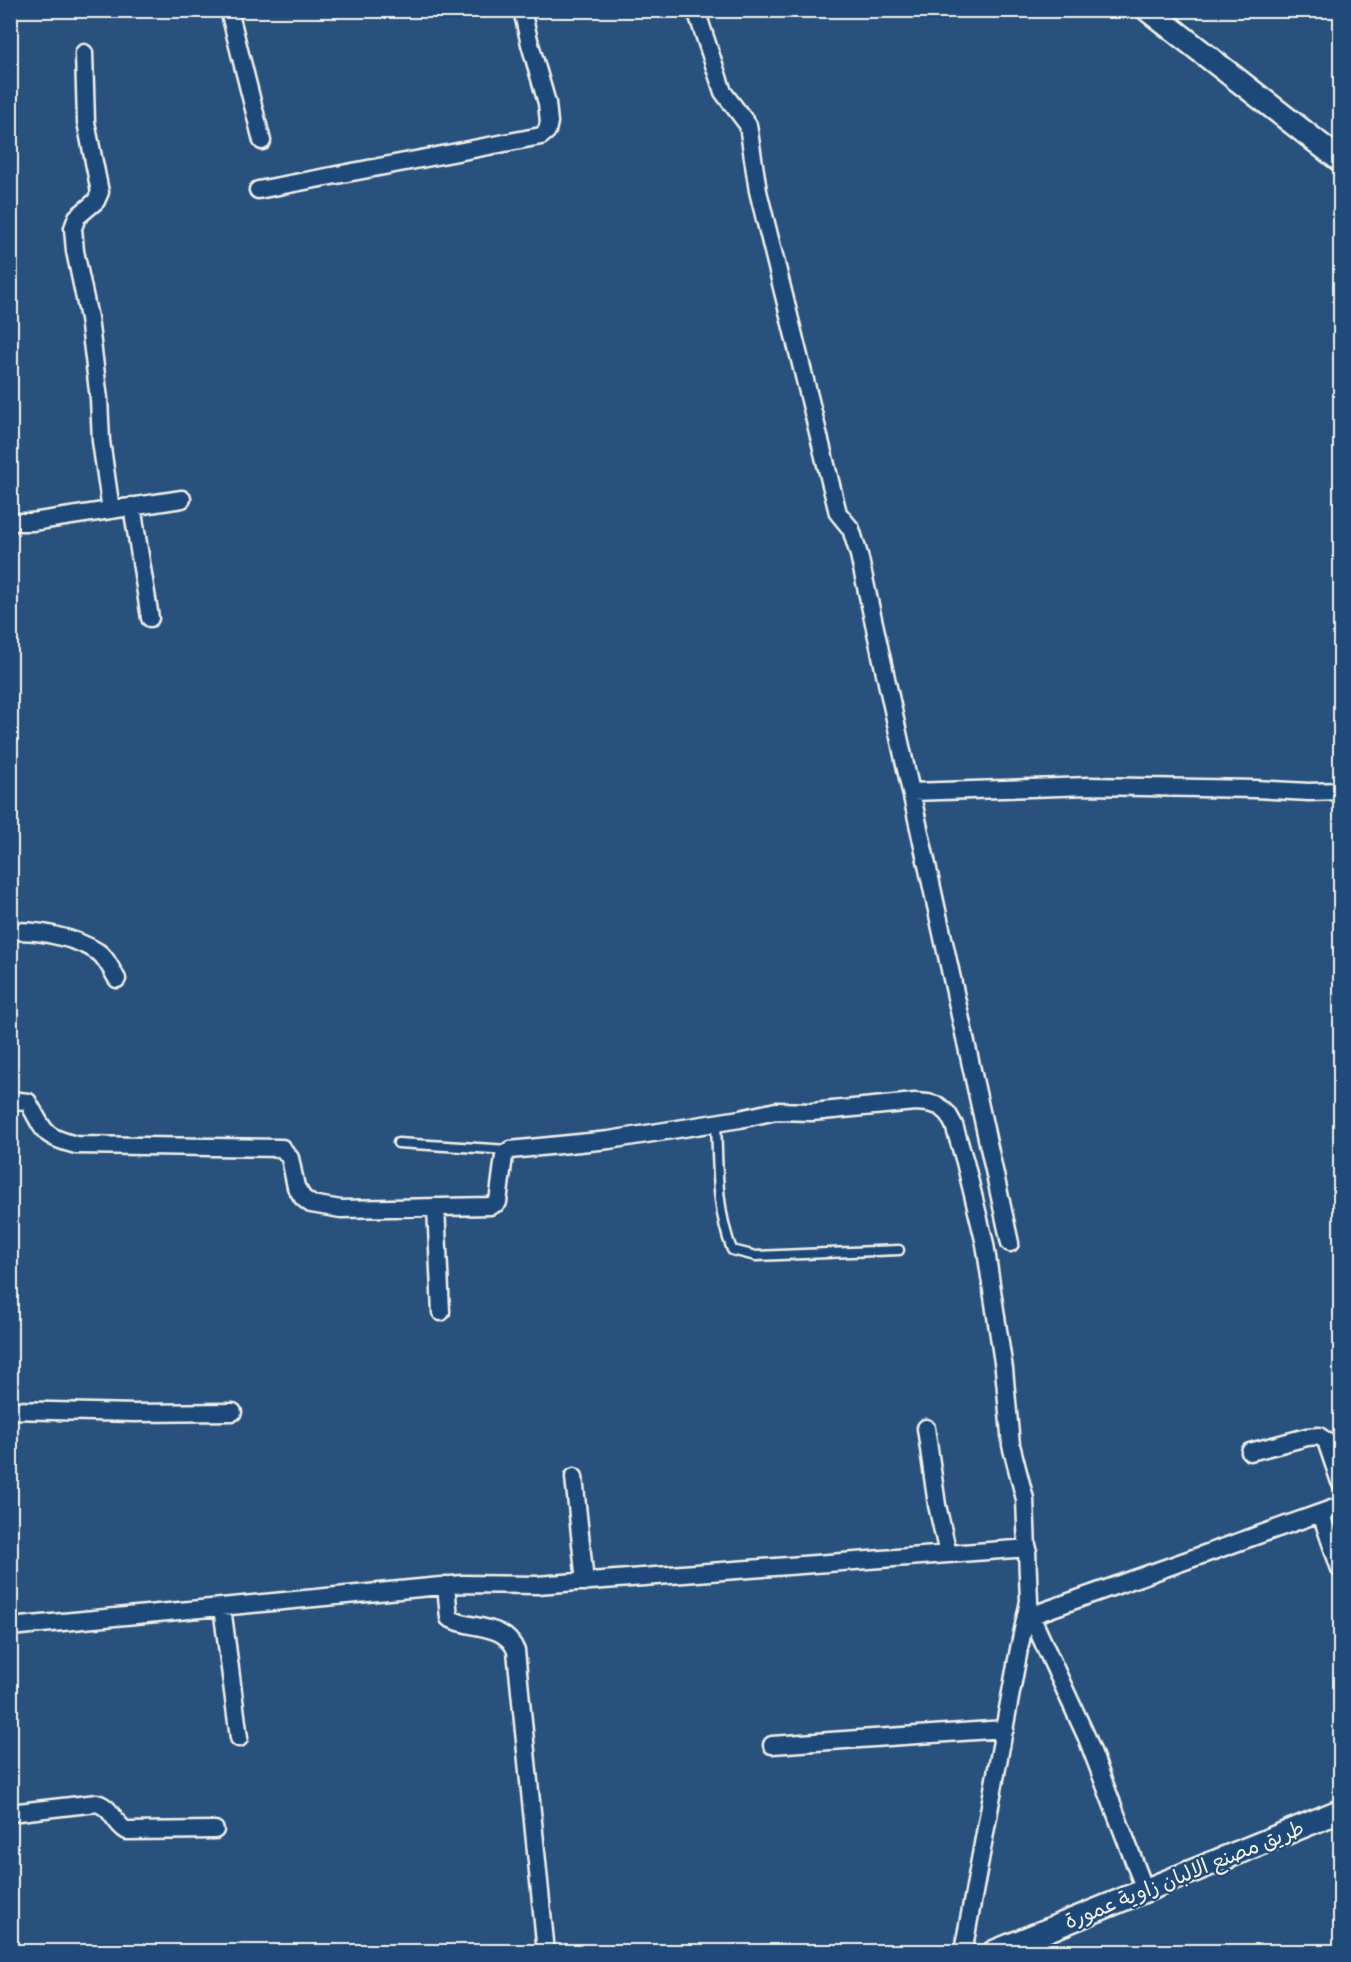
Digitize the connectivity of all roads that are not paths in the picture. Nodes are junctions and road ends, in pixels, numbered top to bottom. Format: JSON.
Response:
{"nodes":[{"id":1,"x":229,"y":10,"type":"edge"},
{"id":2,"x":522,"y":10,"type":"edge"},
{"id":3,"x":696,"y":10,"type":"edge"},
{"id":4,"x":1148,"y":10,"type":"edge"},
{"id":5,"x":84,"y":52,"type":"dead end"},
{"id":6,"x":262,"y":141,"type":"dead end"},
{"id":7,"x":1341,"y":160,"type":"edge"},
{"id":8,"x":258,"y":190,"type":"dead end"},
{"id":9,"x":182,"y":499,"type":"dead end"},
{"id":10,"x":132,"y":506,"type":"junction"},
{"id":11,"x":111,"y":510,"type":"junction"},
{"id":12,"x":10,"y":522,"type":"edge"},
{"id":13,"x":150,"y":618,"type":"dead end"},
{"id":14,"x":1341,"y":791,"type":"edge"},
{"id":15,"x":911,"y":792,"type":"junction"},
{"id":16,"x":10,"y":932,"type":"edge"},
{"id":17,"x":117,"y":980,"type":"dead end"},
{"id":18,"x":10,"y":1100,"type":"edge"},
{"id":19,"x":716,"y":1123,"type":"junction"},
{"id":20,"x":398,"y":1143,"type":"dead end"},
{"id":21,"x":510,"y":1150,"type":"junction"},
{"id":22,"x":436,"y":1207,"type":"junction"},
{"id":23,"x":1010,"y":1243,"type":"dead end"},
{"id":24,"x":899,"y":1250,"type":"dead end"},
{"id":25,"x":441,"y":1312,"type":"dead end"},
{"id":26,"x":10,"y":1410,"type":"edge"},
{"id":27,"x":234,"y":1412,"type":"dead end"},
{"id":28,"x":926,"y":1428,"type":"dead end"},
{"id":29,"x":1250,"y":1452,"type":"dead end"},
{"id":30,"x":574,"y":1478,"type":"dead end"},
{"id":31,"x":1341,"y":1482,"type":"edge"},
{"id":32,"x":1341,"y":1506,"type":"edge"},
{"id":33,"x":1321,"y":1514,"type":"junction"},
{"id":34,"x":1028,"y":1548,"type":"junction"},
{"id":35,"x":948,"y":1554,"type":"junction"},
{"id":36,"x":1341,"y":1569,"type":"edge"},
{"id":37,"x":585,"y":1582,"type":"junction"},
{"id":38,"x":446,"y":1585,"type":"junction"},
{"id":39,"x":222,"y":1607,"type":"junction"},
{"id":40,"x":1029,"y":1616,"type":"junction"},
{"id":41,"x":10,"y":1627,"type":"edge"},
{"id":42,"x":1005,"y":1729,"type":"junction"},
{"id":43,"x":239,"y":1738,"type":"dead end"},
{"id":44,"x":772,"y":1745,"type":"dead end"},
{"id":45,"x":1341,"y":1811,"type":"edge"},
{"id":46,"x":10,"y":1813,"type":"edge"},
{"id":47,"x":215,"y":1830,"type":"dead end"},
{"id":48,"x":1145,"y":1890,"type":"junction"},
{"id":49,"x":546,"y":1952,"type":"edge"},
{"id":50,"x":963,"y":1952,"type":"edge"},
{"id":51,"x":994,"y":1952,"type":"edge"}],
"edges":[{"from":1,"to":6,"type":"street"},
{"from":2,"to":8,"type":"street"},
{"from":3,"to":15,"type":"street"},
{"from":4,"to":7,"type":"main road"},
{"from":5,"to":11,"type":"street"},
{"from":9,"to":10,"type":"street"},
{"from":10,"to":11,"type":"street"},
{"from":10,"to":13,"type":"street"},
{"from":11,"to":12,"type":"street"},
{"from":14,"to":15,"type":"street"},
{"from":15,"to":23,"type":"street"},
{"from":16,"to":17,"type":"street"},
{"from":18,"to":22,"type":"street"},
{"from":19,"to":21,"type":"street"},
{"from":19,"to":24,"type":"lane"},
{"from":19,"to":34,"type":"street"},
{"from":20,"to":21,"type":"lane"},
{"from":21,"to":22,"type":"street"},
{"from":22,"to":25,"type":"street"},
{"from":26,"to":27,"type":"street"},
{"from":28,"to":35,"type":"street"},
{"from":29,"to":31,"type":"street"},
{"from":30,"to":37,"type":"street"},
{"from":32,"to":33,"type":"street"},
{"from":33,"to":36,"type":"street"},
{"from":33,"to":40,"type":"street"},
{"from":34,"to":35,"type":"street"},
{"from":34,"to":40,"type":"street"},
{"from":35,"to":37,"type":"street"},
{"from":37,"to":38,"type":"street"},
{"from":38,"to":39,"type":"street"},
{"from":38,"to":49,"type":"street"},
{"from":39,"to":41,"type":"street"},
{"from":39,"to":43,"type":"street"},
{"from":40,"to":42,"type":"street"},
{"from":40,"to":48,"type":"street"},
{"from":42,"to":44,"type":"street"},
{"from":42,"to":50,"type":"street"},
{"from":45,"to":48,"type":"main road","name":"طريق مصنع الالبان زاوية عمورة"},
{"from":46,"to":47,"type":"street"},
{"from":48,"to":51,"type":"main road","name":"طريق مصنع الالبان زاوية عمورة"}]}
